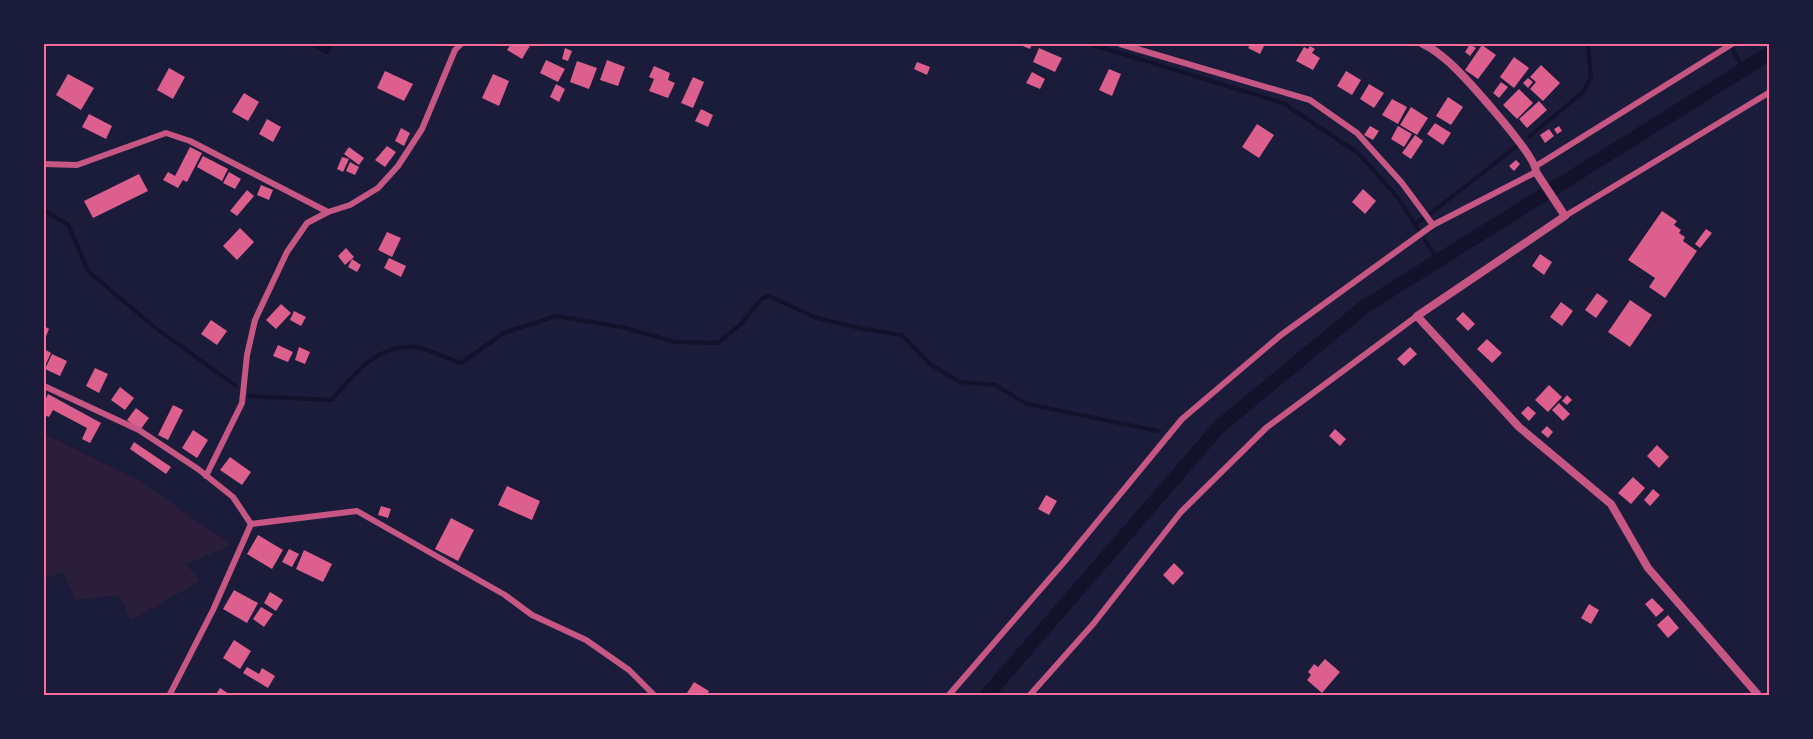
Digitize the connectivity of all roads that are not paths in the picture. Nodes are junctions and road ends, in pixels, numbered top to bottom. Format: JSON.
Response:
{"nodes":[{"id":1,"x":461,"y":44,"type":"edge"},
{"id":2,"x":1120,"y":44,"type":"edge"},
{"id":3,"x":1423,"y":44,"type":"edge"},
{"id":4,"x":1732,"y":44,"type":"edge"},
{"id":5,"x":1770,"y":92,"type":"edge"},
{"id":6,"x":44,"y":164,"type":"edge"},
{"id":7,"x":1536,"y":169,"type":"junction"},
{"id":8,"x":328,"y":212,"type":"junction"},
{"id":9,"x":1565,"y":216,"type":"junction"},
{"id":10,"x":1432,"y":225,"type":"junction"},
{"id":11,"x":1417,"y":316,"type":"junction"},
{"id":12,"x":44,"y":386,"type":"edge"},
{"id":13,"x":206,"y":476,"type":"junction"},
{"id":14,"x":251,"y":524,"type":"junction"},
{"id":15,"x":169,"y":696,"type":"edge"},
{"id":16,"x":655,"y":696,"type":"edge"},
{"id":17,"x":948,"y":696,"type":"edge"},
{"id":18,"x":1029,"y":696,"type":"edge"},
{"id":19,"x":1759,"y":696,"type":"edge"}],
"edges":[{"from":1,"to":8,"type":"street"},
{"from":2,"to":10,"type":"street"},
{"from":3,"to":7,"type":"street"},
{"from":4,"to":7,"type":"street"},
{"from":5,"to":9,"type":"street"},
{"from":6,"to":8,"type":"street"},
{"from":7,"to":9,"type":"street"},
{"from":7,"to":10,"type":"street"},
{"from":8,"to":13,"type":"street"},
{"from":9,"to":11,"type":"street"},
{"from":10,"to":17,"type":"street"},
{"from":11,"to":18,"type":"street"},
{"from":11,"to":19,"type":"street"},
{"from":12,"to":13,"type":"street"},
{"from":13,"to":14,"type":"street"},
{"from":14,"to":15,"type":"street"},
{"from":14,"to":16,"type":"street"}]}
